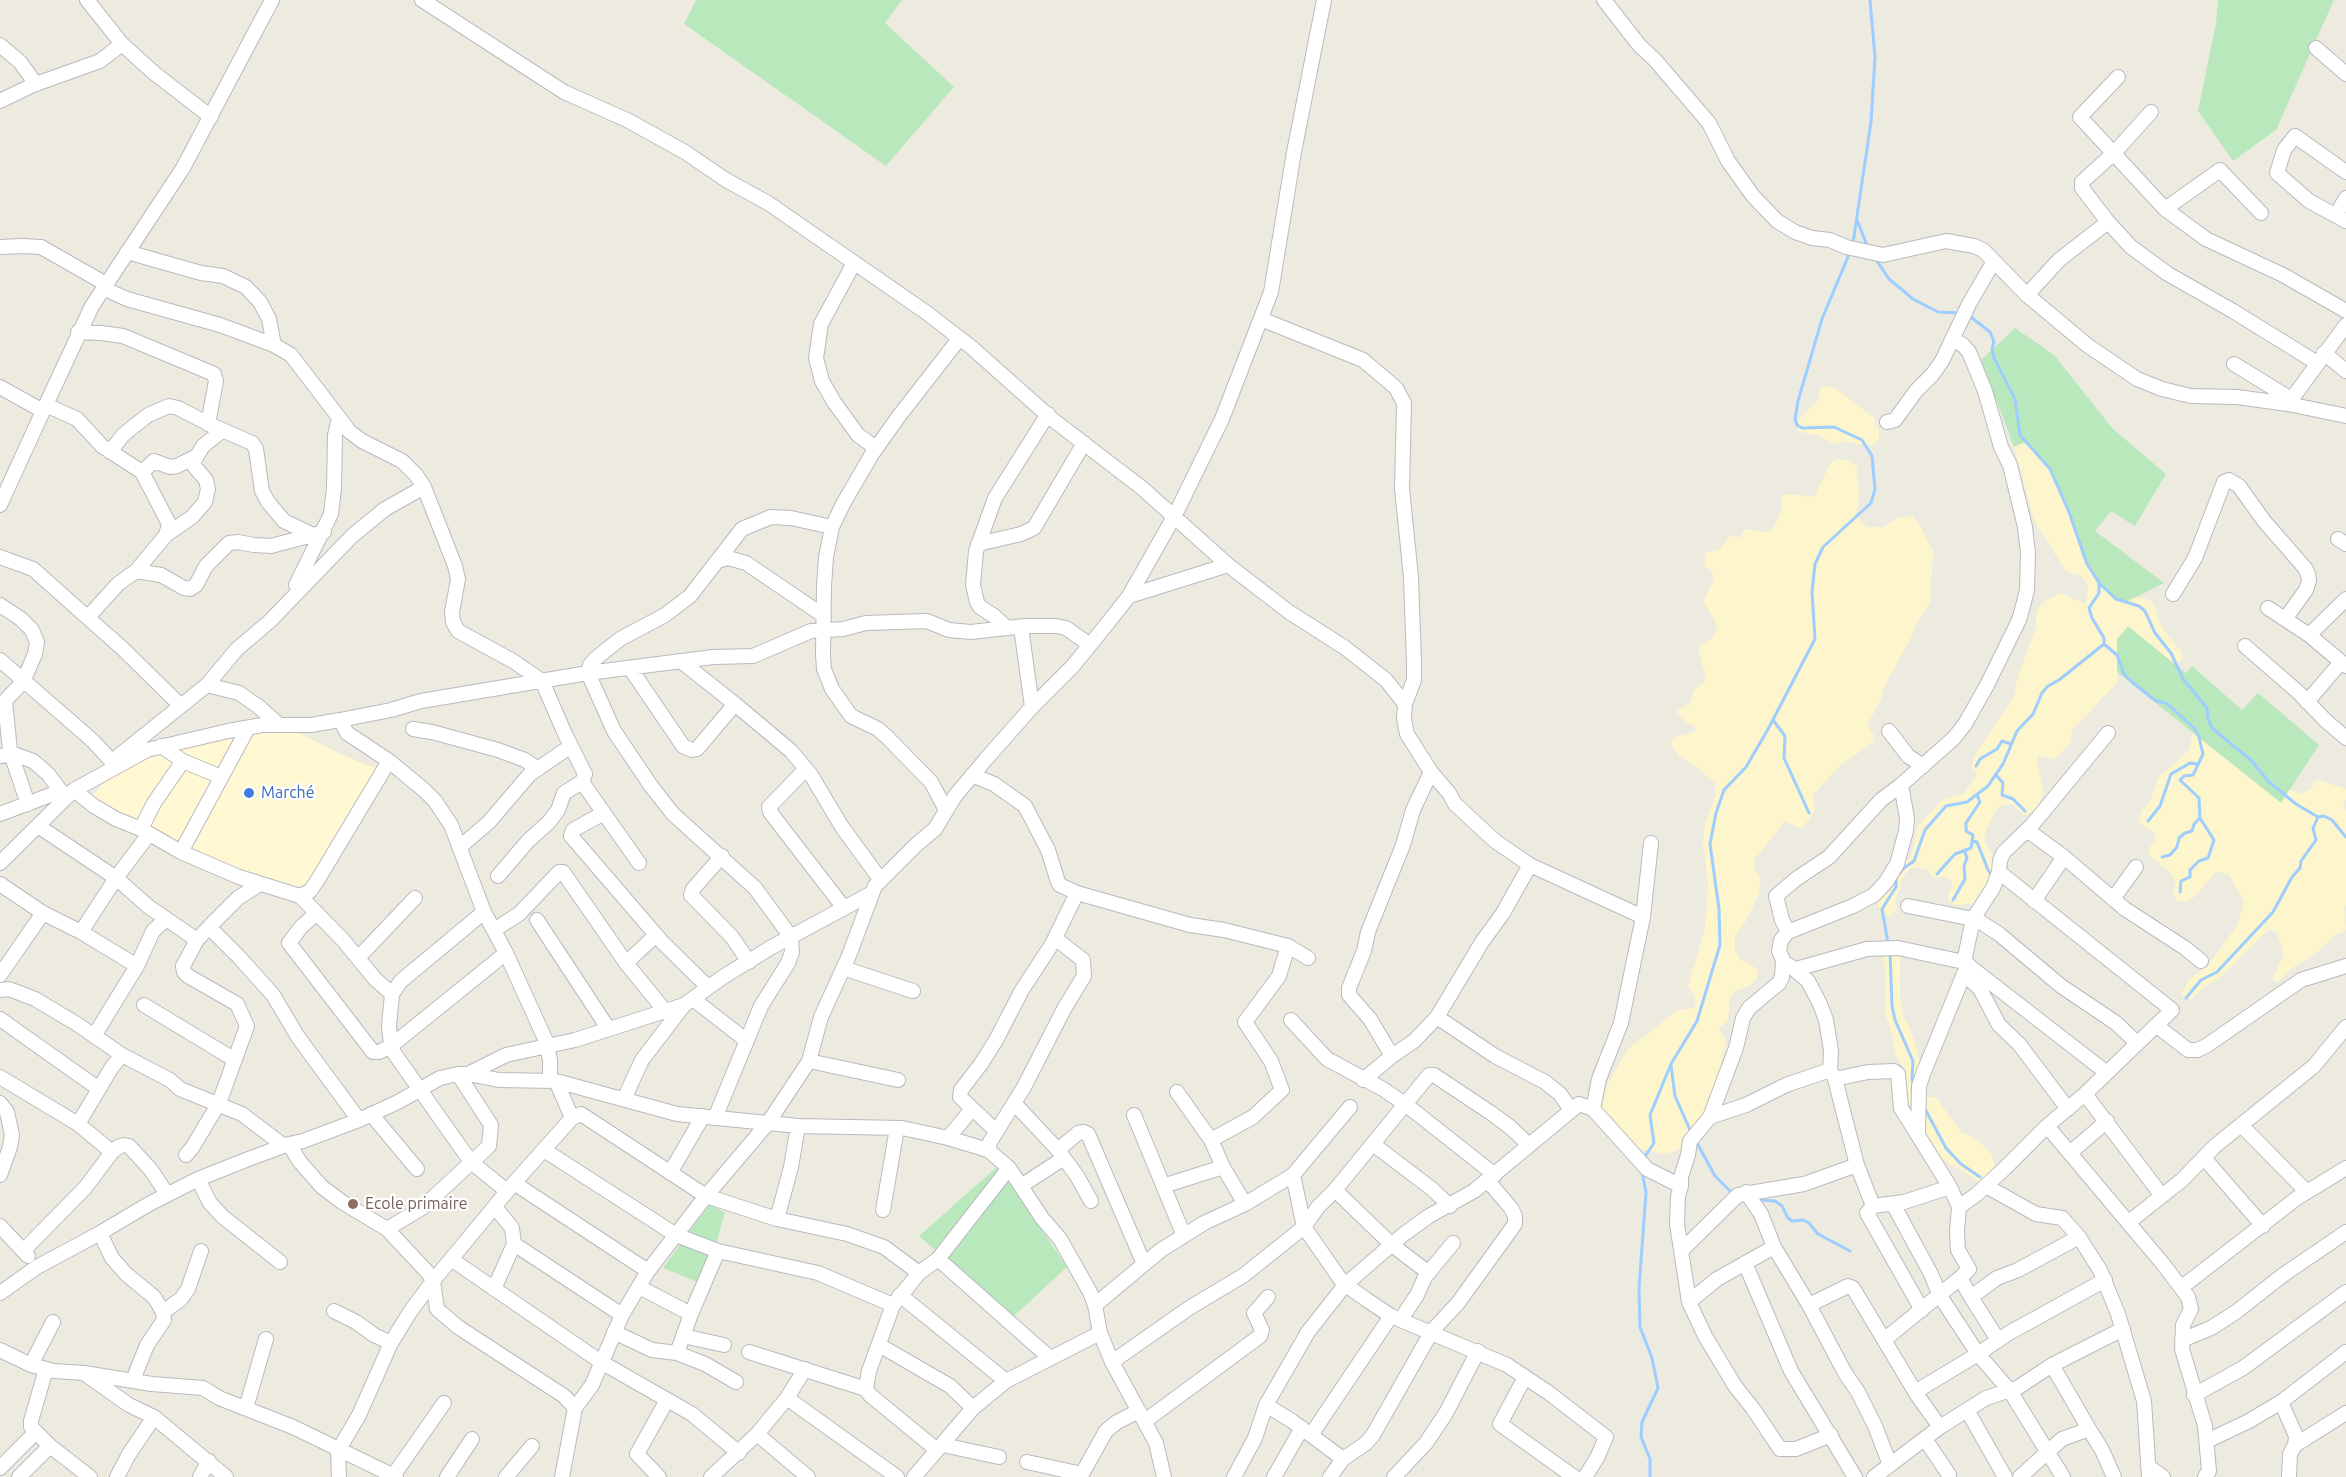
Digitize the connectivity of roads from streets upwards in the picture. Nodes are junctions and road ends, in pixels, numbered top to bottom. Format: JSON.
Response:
{"nodes":[{"id":1,"x":87,"y":0,"type":"edge"},
{"id":2,"x":272,"y":0,"type":"edge"},
{"id":3,"x":422,"y":0,"type":"edge"},
{"id":4,"x":1324,"y":0,"type":"edge"},
{"id":5,"x":1604,"y":0,"type":"edge"},
{"id":6,"x":122,"y":44,"type":"junction"},
{"id":7,"x":0,"y":45,"type":"edge"},
{"id":8,"x":2316,"y":48,"type":"dead end"},
{"id":9,"x":2346,"y":74,"type":"edge"},
{"id":10,"x":2118,"y":77,"type":"dead end"},
{"id":11,"x":36,"y":84,"type":"junction"},
{"id":12,"x":0,"y":101,"type":"edge"},
{"id":13,"x":2151,"y":111,"type":"dead end"},
{"id":14,"x":211,"y":117,"type":"junction"},
{"id":15,"x":2114,"y":153,"type":"junction"},
{"id":16,"x":2345,"y":168,"type":"edge"},
{"id":17,"x":2346,"y":198,"type":"edge"},
{"id":18,"x":2165,"y":209,"type":"junction"},
{"id":19,"x":2261,"y":213,"type":"dead end"},
{"id":20,"x":2341,"y":218,"type":"edge"},
{"id":21,"x":2108,"y":222,"type":"junction"},
{"id":22,"x":0,"y":247,"type":"edge"},
{"id":23,"x":127,"y":252,"type":"junction"},
{"id":24,"x":1994,"y":261,"type":"junction"},
{"id":25,"x":854,"y":264,"type":"junction"},
{"id":26,"x":104,"y":286,"type":"junction"},
{"id":27,"x":2027,"y":296,"type":"junction"},
{"id":28,"x":2346,"y":311,"type":"edge"},
{"id":29,"x":1261,"y":319,"type":"junction"},
{"id":30,"x":2346,"y":325,"type":"edge"},
{"id":31,"x":78,"y":332,"type":"junction"},
{"id":32,"x":959,"y":339,"type":"junction"},
{"id":33,"x":1952,"y":339,"type":"junction"},
{"id":34,"x":274,"y":345,"type":"junction"},
{"id":35,"x":2320,"y":358,"type":"junction"},
{"id":36,"x":2234,"y":363,"type":"dead end"},
{"id":37,"x":2346,"y":371,"type":"edge"},
{"id":38,"x":2,"y":393,"type":"edge"},
{"id":39,"x":2289,"y":401,"type":"junction"},
{"id":40,"x":45,"y":408,"type":"junction"},
{"id":41,"x":1048,"y":414,"type":"junction"},
{"id":42,"x":2346,"y":416,"type":"edge"},
{"id":43,"x":339,"y":418,"type":"junction"},
{"id":44,"x":1887,"y":422,"type":"dead end"},
{"id":45,"x":208,"y":424,"type":"junction"},
{"id":46,"x":223,"y":430,"type":"junction"},
{"id":47,"x":1084,"y":443,"type":"junction"},
{"id":48,"x":876,"y":448,"type":"junction"},
{"id":49,"x":110,"y":452,"type":"junction"},
{"id":50,"x":195,"y":457,"type":"junction"},
{"id":51,"x":142,"y":472,"type":"junction"},
{"id":52,"x":424,"y":487,"type":"junction"},
{"id":53,"x":0,"y":505,"type":"edge"},
{"id":54,"x":1175,"y":515,"type":"junction"},
{"id":55,"x":832,"y":527,"type":"junction"},
{"id":56,"x":318,"y":533,"type":"junction"},
{"id":57,"x":166,"y":535,"type":"junction"},
{"id":58,"x":978,"y":544,"type":"junction"},
{"id":59,"x":0,"y":557,"type":"edge"},
{"id":60,"x":717,"y":561,"type":"junction"},
{"id":61,"x":1228,"y":565,"type":"junction"},
{"id":62,"x":136,"y":571,"type":"junction"},
{"id":63,"x":2173,"y":594,"type":"dead end"},
{"id":64,"x":1129,"y":596,"type":"junction"},
{"id":65,"x":2345,"y":603,"type":"edge"},
{"id":66,"x":0,"y":605,"type":"edge"},
{"id":67,"x":282,"y":608,"type":"junction"},
{"id":68,"x":2268,"y":608,"type":"dead end"},
{"id":69,"x":824,"y":616,"type":"junction"},
{"id":70,"x":88,"y":617,"type":"junction"},
{"id":71,"x":2285,"y":619,"type":"junction"},
{"id":72,"x":1014,"y":628,"type":"junction"},
{"id":73,"x":824,"y":632,"type":"junction"},
{"id":74,"x":2309,"y":635,"type":"junction"},
{"id":75,"x":1090,"y":645,"type":"junction"},
{"id":76,"x":2245,"y":646,"type":"dead end"},
{"id":77,"x":0,"y":660,"type":"edge"},
{"id":78,"x":682,"y":662,"type":"junction"},
{"id":79,"x":2343,"y":664,"type":"edge"},
{"id":80,"x":630,"y":668,"type":"junction"},
{"id":81,"x":588,"y":673,"type":"junction"},
{"id":82,"x":542,"y":681,"type":"junction"},
{"id":83,"x":23,"y":682,"type":"junction"},
{"id":84,"x":207,"y":685,"type":"junction"},
{"id":85,"x":2307,"y":702,"type":"junction"},
{"id":86,"x":3,"y":703,"type":"edge"},
{"id":87,"x":735,"y":704,"type":"junction"},
{"id":88,"x":1405,"y":704,"type":"junction"},
{"id":89,"x":180,"y":705,"type":"junction"},
{"id":90,"x":1032,"y":707,"type":"junction"},
{"id":91,"x":340,"y":720,"type":"junction"},
{"id":92,"x":278,"y":724,"type":"junction"},
{"id":93,"x":248,"y":728,"type":"junction"},
{"id":94,"x":413,"y":729,"type":"dead end"},
{"id":95,"x":1889,"y":731,"type":"dead end"},
{"id":96,"x":2108,"y":733,"type":"dead end"},
{"id":97,"x":2346,"y":738,"type":"edge"},
{"id":98,"x":571,"y":746,"type":"junction"},
{"id":99,"x":161,"y":747,"type":"junction"},
{"id":100,"x":6,"y":755,"type":"edge"},
{"id":101,"x":183,"y":761,"type":"junction"},
{"id":102,"x":389,"y":761,"type":"junction"},
{"id":103,"x":114,"y":764,"type":"junction"},
{"id":104,"x":1923,"y":766,"type":"junction"},
{"id":105,"x":538,"y":769,"type":"junction"},
{"id":106,"x":805,"y":770,"type":"junction"},
{"id":107,"x":1431,"y":772,"type":"junction"},
{"id":108,"x":972,"y":775,"type":"junction"},
{"id":109,"x":221,"y":777,"type":"junction"},
{"id":110,"x":582,"y":782,"type":"junction"},
{"id":111,"x":1901,"y":784,"type":"junction"},
{"id":112,"x":67,"y":793,"type":"junction"},
{"id":113,"x":28,"y":804,"type":"junction"},
{"id":114,"x":945,"y":810,"type":"junction"},
{"id":115,"x":603,"y":813,"type":"junction"},
{"id":116,"x":0,"y":814,"type":"edge"},
{"id":117,"x":38,"y":826,"type":"junction"},
{"id":118,"x":2027,"y":830,"type":"junction"},
{"id":119,"x":145,"y":831,"type":"junction"},
{"id":120,"x":1651,"y":843,"type":"dead end"},
{"id":121,"x":460,"y":847,"type":"junction"},
{"id":122,"x":181,"y":852,"type":"junction"},
{"id":123,"x":722,"y":856,"type":"junction"},
{"id":124,"x":2064,"y":857,"type":"junction"},
{"id":125,"x":0,"y":863,"type":"edge"},
{"id":126,"x":639,"y":863,"type":"dead end"},
{"id":127,"x":1530,"y":865,"type":"junction"},
{"id":128,"x":2136,"y":867,"type":"dead end"},
{"id":129,"x":1999,"y":872,"type":"junction"},
{"id":130,"x":498,"y":876,"type":"dead end"},
{"id":131,"x":116,"y":878,"type":"junction"},
{"id":132,"x":880,"y":879,"type":"junction"},
{"id":133,"x":0,"y":884,"type":"edge"},
{"id":134,"x":261,"y":884,"type":"junction"},
{"id":135,"x":872,"y":893,"type":"junction"},
{"id":136,"x":1077,"y":893,"type":"junction"},
{"id":137,"x":300,"y":896,"type":"junction"},
{"id":138,"x":415,"y":898,"type":"dead end"},
{"id":139,"x":2113,"y":899,"type":"junction"},
{"id":140,"x":2034,"y":901,"type":"junction"},
{"id":141,"x":1908,"y":906,"type":"dead end"},
{"id":142,"x":844,"y":908,"type":"junction"},
{"id":143,"x":484,"y":912,"type":"junction"},
{"id":144,"x":43,"y":913,"type":"junction"},
{"id":145,"x":317,"y":913,"type":"junction"},
{"id":146,"x":1643,"y":917,"type":"junction"},
{"id":147,"x":166,"y":919,"type":"junction"},
{"id":148,"x":1973,"y":919,"type":"junction"},
{"id":149,"x":537,"y":920,"type":"dead end"},
{"id":150,"x":209,"y":927,"type":"junction"},
{"id":151,"x":494,"y":930,"type":"junction"},
{"id":152,"x":81,"y":932,"type":"junction"},
{"id":153,"x":1788,"y":933,"type":"junction"},
{"id":154,"x":656,"y":935,"type":"junction"},
{"id":155,"x":791,"y":937,"type":"junction"},
{"id":156,"x":1055,"y":938,"type":"junction"},
{"id":157,"x":197,"y":940,"type":"junction"},
{"id":158,"x":1288,"y":946,"type":"junction"},
{"id":159,"x":506,"y":953,"type":"junction"},
{"id":160,"x":358,"y":958,"type":"junction"},
{"id":161,"x":1308,"y":958,"type":"dead end"},
{"id":162,"x":1783,"y":960,"type":"junction"},
{"id":163,"x":2201,"y":961,"type":"dead end"},
{"id":164,"x":749,"y":962,"type":"junction"},
{"id":165,"x":626,"y":963,"type":"junction"},
{"id":166,"x":137,"y":966,"type":"junction"},
{"id":167,"x":2346,"y":966,"type":"edge"},
{"id":168,"x":1965,"y":967,"type":"junction"},
{"id":169,"x":843,"y":968,"type":"junction"},
{"id":170,"x":1796,"y":969,"type":"junction"},
{"id":171,"x":0,"y":975,"type":"edge"},
{"id":172,"x":708,"y":987,"type":"junction"},
{"id":173,"x":0,"y":990,"type":"edge"},
{"id":174,"x":913,"y":991,"type":"dead end"},
{"id":175,"x":392,"y":994,"type":"junction"},
{"id":176,"x":688,"y":1002,"type":"junction"},
{"id":177,"x":144,"y":1005,"type":"dead end"},
{"id":178,"x":665,"y":1011,"type":"junction"},
{"id":179,"x":1437,"y":1017,"type":"junction"},
{"id":180,"x":0,"y":1019,"type":"edge"},
{"id":181,"x":1291,"y":1020,"type":"dead end"},
{"id":182,"x":2157,"y":1026,"type":"junction"},
{"id":183,"x":2346,"y":1027,"type":"edge"},
{"id":184,"x":608,"y":1028,"type":"junction"},
{"id":185,"x":94,"y":1036,"type":"junction"},
{"id":186,"x":747,"y":1041,"type":"junction"},
{"id":187,"x":2137,"y":1043,"type":"junction"},
{"id":188,"x":547,"y":1045,"type":"junction"},
{"id":189,"x":391,"y":1046,"type":"junction"},
{"id":190,"x":122,"y":1055,"type":"junction"},
{"id":191,"x":1392,"y":1056,"type":"junction"},
{"id":192,"x":235,"y":1060,"type":"junction"},
{"id":193,"x":809,"y":1061,"type":"junction"},
{"id":194,"x":2107,"y":1073,"type":"junction"},
{"id":195,"x":463,"y":1074,"type":"junction"},
{"id":196,"x":1832,"y":1075,"type":"junction"},
{"id":197,"x":0,"y":1077,"type":"edge"},
{"id":198,"x":898,"y":1080,"type":"dead end"},
{"id":199,"x":1363,"y":1080,"type":"junction"},
{"id":200,"x":553,"y":1081,"type":"junction"},
{"id":201,"x":420,"y":1088,"type":"junction"},
{"id":202,"x":99,"y":1089,"type":"junction"},
{"id":203,"x":1177,"y":1092,"type":"dead end"},
{"id":204,"x":2085,"y":1094,"type":"junction"},
{"id":205,"x":624,"y":1099,"type":"junction"},
{"id":206,"x":0,"y":1103,"type":"edge"},
{"id":207,"x":219,"y":1103,"type":"junction"},
{"id":208,"x":1014,"y":1103,"type":"junction"},
{"id":209,"x":1405,"y":1104,"type":"junction"},
{"id":210,"x":1350,"y":1107,"type":"dead end"},
{"id":211,"x":972,"y":1109,"type":"junction"},
{"id":212,"x":1593,"y":1109,"type":"junction"},
{"id":213,"x":2068,"y":1109,"type":"junction"},
{"id":214,"x":1571,"y":1110,"type":"junction"},
{"id":215,"x":1134,"y":1115,"type":"dead end"},
{"id":216,"x":365,"y":1117,"type":"junction"},
{"id":217,"x":709,"y":1117,"type":"junction"},
{"id":218,"x":572,"y":1118,"type":"junction"},
{"id":219,"x":1710,"y":1118,"type":"junction"},
{"id":220,"x":2107,"y":1121,"type":"junction"},
{"id":221,"x":768,"y":1123,"type":"junction"},
{"id":222,"x":78,"y":1124,"type":"junction"},
{"id":223,"x":2241,"y":1125,"type":"junction"},
{"id":224,"x":798,"y":1126,"type":"junction"},
{"id":225,"x":2047,"y":1126,"type":"junction"},
{"id":226,"x":897,"y":1128,"type":"junction"},
{"id":227,"x":997,"y":1129,"type":"junction"},
{"id":228,"x":1918,"y":1136,"type":"junction"},
{"id":229,"x":948,"y":1138,"type":"junction"},
{"id":230,"x":1211,"y":1140,"type":"junction"},
{"id":231,"x":1373,"y":1144,"type":"junction"},
{"id":232,"x":286,"y":1145,"type":"junction"},
{"id":233,"x":1529,"y":1145,"type":"junction"},
{"id":234,"x":544,"y":1150,"type":"junction"},
{"id":235,"x":988,"y":1150,"type":"junction"},
{"id":236,"x":112,"y":1152,"type":"junction"},
{"id":237,"x":2070,"y":1153,"type":"junction"},
{"id":238,"x":1061,"y":1154,"type":"junction"},
{"id":239,"x":186,"y":1155,"type":"dead end"},
{"id":240,"x":2204,"y":1158,"type":"junction"},
{"id":241,"x":471,"y":1162,"type":"junction"},
{"id":242,"x":1857,"y":1165,"type":"junction"},
{"id":243,"x":1223,"y":1167,"type":"junction"},
{"id":244,"x":1010,"y":1168,"type":"junction"},
{"id":245,"x":2346,"y":1168,"type":"edge"},
{"id":246,"x":417,"y":1169,"type":"dead end"},
{"id":247,"x":670,"y":1173,"type":"junction"},
{"id":248,"x":0,"y":1175,"type":"edge"},
{"id":249,"x":1293,"y":1175,"type":"junction"},
{"id":250,"x":1491,"y":1178,"type":"junction"},
{"id":251,"x":198,"y":1179,"type":"junction"},
{"id":252,"x":1021,"y":1186,"type":"junction"},
{"id":253,"x":1163,"y":1186,"type":"junction"},
{"id":254,"x":1681,"y":1186,"type":"junction"},
{"id":255,"x":1986,"y":1186,"type":"junction"},
{"id":256,"x":510,"y":1187,"type":"junction"},
{"id":257,"x":1950,"y":1187,"type":"junction"},
{"id":258,"x":1335,"y":1190,"type":"junction"},
{"id":259,"x":1746,"y":1192,"type":"junction"},
{"id":260,"x":2307,"y":1192,"type":"junction"},
{"id":261,"x":167,"y":1194,"type":"junction"},
{"id":262,"x":706,"y":1196,"type":"junction"},
{"id":263,"x":2162,"y":1196,"type":"junction"},
{"id":264,"x":1091,"y":1201,"type":"dead end"},
{"id":265,"x":1245,"y":1204,"type":"junction"},
{"id":266,"x":1893,"y":1204,"type":"junction"},
{"id":267,"x":1450,"y":1206,"type":"junction"},
{"id":268,"x":1873,"y":1206,"type":"junction"},
{"id":269,"x":495,"y":1207,"type":"junction"},
{"id":270,"x":1959,"y":1207,"type":"junction"},
{"id":271,"x":883,"y":1210,"type":"dead end"},
{"id":272,"x":777,"y":1219,"type":"junction"},
{"id":273,"x":2129,"y":1222,"type":"junction"},
{"id":274,"x":0,"y":1226,"type":"edge"},
{"id":275,"x":2264,"y":1226,"type":"junction"},
{"id":276,"x":1304,"y":1227,"type":"junction"},
{"id":277,"x":387,"y":1229,"type":"junction"},
{"id":278,"x":2346,"y":1232,"type":"edge"},
{"id":279,"x":100,"y":1233,"type":"junction"},
{"id":280,"x":676,"y":1235,"type":"junction"},
{"id":281,"x":1184,"y":1236,"type":"junction"},
{"id":282,"x":2079,"y":1237,"type":"junction"},
{"id":283,"x":514,"y":1244,"type":"junction"},
{"id":284,"x":1453,"y":1244,"type":"dead end"},
{"id":285,"x":1392,"y":1245,"type":"junction"},
{"id":286,"x":1774,"y":1247,"type":"junction"},
{"id":287,"x":24,"y":1250,"type":"junction"},
{"id":288,"x":201,"y":1251,"type":"dead end"},
{"id":289,"x":718,"y":1251,"type":"junction"},
{"id":290,"x":1682,"y":1251,"type":"junction"},
{"id":291,"x":452,"y":1259,"type":"junction"},
{"id":292,"x":938,"y":1259,"type":"junction"},
{"id":293,"x":280,"y":1262,"type":"dead end"},
{"id":294,"x":1745,"y":1263,"type":"junction"},
{"id":295,"x":1144,"y":1264,"type":"junction"},
{"id":296,"x":37,"y":1267,"type":"junction"},
{"id":297,"x":648,"y":1271,"type":"junction"},
{"id":298,"x":1429,"y":1272,"type":"junction"},
{"id":299,"x":919,"y":1273,"type":"junction"},
{"id":300,"x":1960,"y":1278,"type":"junction"},
{"id":301,"x":2105,"y":1280,"type":"junction"},
{"id":302,"x":433,"y":1281,"type":"junction"},
{"id":303,"x":639,"y":1287,"type":"junction"},
{"id":304,"x":2182,"y":1287,"type":"junction"},
{"id":305,"x":495,"y":1289,"type":"junction"},
{"id":306,"x":2346,"y":1292,"type":"edge"},
{"id":307,"x":0,"y":1293,"type":"edge"},
{"id":308,"x":1940,"y":1296,"type":"junction"},
{"id":309,"x":1268,"y":1297,"type":"dead end"},
{"id":310,"x":1971,"y":1297,"type":"junction"},
{"id":311,"x":897,"y":1300,"type":"junction"},
{"id":312,"x":1689,"y":1302,"type":"junction"},
{"id":313,"x":1095,"y":1305,"type":"junction"},
{"id":314,"x":1809,"y":1305,"type":"junction"},
{"id":315,"x":1922,"y":1310,"type":"junction"},
{"id":316,"x":334,"y":1311,"type":"dead end"},
{"id":317,"x":164,"y":1312,"type":"junction"},
{"id":318,"x":691,"y":1314,"type":"junction"},
{"id":319,"x":622,"y":1315,"type":"junction"},
{"id":320,"x":1396,"y":1317,"type":"junction"},
{"id":321,"x":53,"y":1322,"type":"dead end"},
{"id":322,"x":2123,"y":1329,"type":"junction"},
{"id":323,"x":1432,"y":1331,"type":"junction"},
{"id":324,"x":614,"y":1332,"type":"junction"},
{"id":325,"x":1100,"y":1333,"type":"junction"},
{"id":326,"x":683,"y":1336,"type":"junction"},
{"id":327,"x":266,"y":1339,"type":"dead end"},
{"id":328,"x":1884,"y":1340,"type":"junction"},
{"id":329,"x":1998,"y":1340,"type":"junction"},
{"id":330,"x":2182,"y":1340,"type":"junction"},
{"id":331,"x":391,"y":1343,"type":"junction"},
{"id":332,"x":724,"y":1345,"type":"dead end"},
{"id":333,"x":879,"y":1345,"type":"junction"},
{"id":334,"x":0,"y":1350,"type":"edge"},
{"id":335,"x":1478,"y":1351,"type":"junction"},
{"id":336,"x":749,"y":1352,"type":"dead end"},
{"id":337,"x":2346,"y":1352,"type":"edge"},
{"id":338,"x":677,"y":1353,"type":"junction"},
{"id":339,"x":1978,"y":1353,"type":"junction"},
{"id":340,"x":1050,"y":1358,"type":"junction"},
{"id":341,"x":601,"y":1362,"type":"junction"},
{"id":342,"x":1112,"y":1362,"type":"junction"},
{"id":343,"x":31,"y":1365,"type":"junction"},
{"id":344,"x":2052,"y":1365,"type":"junction"},
{"id":345,"x":46,"y":1369,"type":"junction"},
{"id":346,"x":805,"y":1369,"type":"junction"},
{"id":347,"x":84,"y":1372,"type":"junction"},
{"id":348,"x":1525,"y":1377,"type":"junction"},
{"id":349,"x":133,"y":1380,"type":"junction"},
{"id":350,"x":1006,"y":1381,"type":"junction"},
{"id":351,"x":736,"y":1382,"type":"dead end"},
{"id":352,"x":866,"y":1389,"type":"junction"},
{"id":353,"x":2010,"y":1391,"type":"junction"},
{"id":354,"x":1916,"y":1392,"type":"junction"},
{"id":355,"x":2194,"y":1395,"type":"junction"},
{"id":356,"x":787,"y":1398,"type":"junction"},
{"id":357,"x":667,"y":1400,"type":"junction"},
{"id":358,"x":444,"y":1402,"type":"dead end"},
{"id":359,"x":2281,"y":1402,"type":"junction"},
{"id":360,"x":1266,"y":1405,"type":"junction"},
{"id":361,"x":246,"y":1408,"type":"junction"},
{"id":362,"x":575,"y":1408,"type":"junction"},
{"id":363,"x":973,"y":1408,"type":"junction"},
{"id":364,"x":1967,"y":1410,"type":"junction"},
{"id":365,"x":2346,"y":1413,"type":"edge"},
{"id":366,"x":1142,"y":1416,"type":"junction"},
{"id":367,"x":154,"y":1417,"type":"junction"},
{"id":368,"x":1940,"y":1427,"type":"junction"},
{"id":369,"x":2089,"y":1429,"type":"junction"},
{"id":370,"x":36,"y":1432,"type":"junction"},
{"id":371,"x":1306,"y":1432,"type":"junction"},
{"id":372,"x":757,"y":1434,"type":"junction"},
{"id":373,"x":1832,"y":1435,"type":"junction"},
{"id":374,"x":472,"y":1439,"type":"dead end"},
{"id":375,"x":1925,"y":1439,"type":"junction"},
{"id":376,"x":2207,"y":1441,"type":"junction"},
{"id":377,"x":2295,"y":1445,"type":"junction"},
{"id":378,"x":50,"y":1446,"type":"junction"},
{"id":379,"x":532,"y":1446,"type":"dead end"},
{"id":380,"x":940,"y":1448,"type":"junction"},
{"id":381,"x":338,"y":1451,"type":"junction"},
{"id":382,"x":739,"y":1453,"type":"junction"},
{"id":383,"x":2048,"y":1453,"type":"junction"},
{"id":384,"x":999,"y":1457,"type":"dead end"},
{"id":385,"x":1343,"y":1459,"type":"junction"},
{"id":386,"x":209,"y":1461,"type":"junction"},
{"id":387,"x":1027,"y":1462,"type":"dead end"},
{"id":388,"x":725,"y":1466,"type":"junction"},
{"id":389,"x":0,"y":1468,"type":"edge"},
{"id":390,"x":2148,"y":1471,"type":"edge"},
{"id":391,"x":1883,"y":1472,"type":"edge"},
{"id":392,"x":1949,"y":1474,"type":"dead end"},
{"id":393,"x":83,"y":1475,"type":"edge"},
{"id":394,"x":394,"y":1476,"type":"edge"},
{"id":395,"x":1082,"y":1476,"type":"edge"},
{"id":396,"x":19,"y":1477,"type":"edge"},
{"id":397,"x":117,"y":1477,"type":"edge"},
{"id":398,"x":200,"y":1477,"type":"edge"},
{"id":399,"x":226,"y":1477,"type":"edge"},
{"id":400,"x":339,"y":1477,"type":"edge"},
{"id":401,"x":447,"y":1477,"type":"edge"},
{"id":402,"x":506,"y":1477,"type":"edge"},
{"id":403,"x":562,"y":1477,"type":"edge"},
{"id":404,"x":659,"y":1477,"type":"edge"},
{"id":405,"x":711,"y":1477,"type":"edge"},
{"id":406,"x":735,"y":1477,"type":"edge"},
{"id":407,"x":808,"y":1477,"type":"edge"},
{"id":408,"x":897,"y":1477,"type":"edge"},
{"id":409,"x":914,"y":1477,"type":"edge"},
{"id":410,"x":1164,"y":1477,"type":"edge"},
{"id":411,"x":1234,"y":1477,"type":"edge"},
{"id":412,"x":1274,"y":1477,"type":"edge"},
{"id":413,"x":1330,"y":1477,"type":"edge"},
{"id":414,"x":1394,"y":1477,"type":"edge"},
{"id":415,"x":1574,"y":1477,"type":"edge"},
{"id":416,"x":1585,"y":1477,"type":"edge"},
{"id":417,"x":1855,"y":1477,"type":"edge"},
{"id":418,"x":2005,"y":1477,"type":"edge"},
{"id":419,"x":2020,"y":1477,"type":"edge"},
{"id":420,"x":2063,"y":1477,"type":"edge"},
{"id":421,"x":2114,"y":1477,"type":"edge"},
{"id":422,"x":2163,"y":1477,"type":"edge"},
{"id":423,"x":2205,"y":1477,"type":"edge"},
{"id":424,"x":2289,"y":1477,"type":"edge"}],
"edges":[{"from":1,"to":6,"type":"street"},
{"from":2,"to":14,"type":"street"},
{"from":3,"to":25,"type":"street"},
{"from":4,"to":29,"type":"street"},
{"from":5,"to":24,"type":"street"},
{"from":6,"to":11,"type":"street"},
{"from":6,"to":14,"type":"street"},
{"from":7,"to":11,"type":"street"},
{"from":8,"to":9,"type":"street"},
{"from":10,"to":15,"type":"street"},
{"from":11,"to":12,"type":"street"},
{"from":13,"to":15,"type":"street"},
{"from":14,"to":23,"type":"street"},
{"from":15,"to":18,"type":"street"},
{"from":15,"to":21,"type":"street"},
{"from":16,"to":20,"type":"street"},
{"from":17,"to":20,"type":"street"},
{"from":18,"to":19,"type":"street"},
{"from":18,"to":28,"type":"street"},
{"from":21,"to":27,"type":"street"},
{"from":21,"to":35,"type":"street"},
{"from":22,"to":26,"type":"street"},
{"from":23,"to":26,"type":"street"},
{"from":23,"to":34,"type":"street"},
{"from":24,"to":27,"type":"street"},
{"from":24,"to":33,"type":"street"},
{"from":25,"to":32,"type":"street"},
{"from":25,"to":48,"type":"street"},
{"from":26,"to":31,"type":"street"},
{"from":26,"to":34,"type":"street"},
{"from":27,"to":39,"type":"street"},
{"from":29,"to":54,"type":"street"},
{"from":29,"to":88,"type":"street"},
{"from":30,"to":35,"type":"street"},
{"from":31,"to":40,"type":"street"},
{"from":31,"to":45,"type":"street"},
{"from":32,"to":41,"type":"street"},
{"from":32,"to":48,"type":"street"},
{"from":33,"to":44,"type":"street"},
{"from":33,"to":104,"type":"street"},
{"from":34,"to":43,"type":"street"},
{"from":35,"to":37,"type":"street"},
{"from":35,"to":39,"type":"street"},
{"from":36,"to":39,"type":"street"},
{"from":38,"to":40,"type":"street"},
{"from":39,"to":42,"type":"street"},
{"from":40,"to":49,"type":"street"},
{"from":40,"to":53,"type":"street"},
{"from":41,"to":47,"type":"street"},
{"from":41,"to":58,"type":"street"},
{"from":43,"to":52,"type":"street"},
{"from":43,"to":56,"type":"street"},
{"from":45,"to":46,"type":"street"},
{"from":45,"to":49,"type":"street"},
{"from":46,"to":50,"type":"street"},
{"from":46,"to":56,"type":"street"},
{"from":47,"to":54,"type":"street"},
{"from":47,"to":58,"type":"street"},
{"from":48,"to":55,"type":"street"},
{"from":49,"to":51,"type":"street"},
{"from":50,"to":51,"type":"street"},
{"from":50,"to":57,"type":"street"},
{"from":51,"to":57,"type":"street"},
{"from":52,"to":67,"type":"street"},
{"from":52,"to":82,"type":"street"},
{"from":54,"to":61,"type":"street"},
{"from":54,"to":64,"type":"street"},
{"from":55,"to":60,"type":"street"},
{"from":55,"to":69,"type":"street"},
{"from":56,"to":62,"type":"street"},
{"from":56,"to":67,"type":"street"},
{"from":57,"to":62,"type":"street"},
{"from":58,"to":72,"type":"street"},
{"from":59,"to":70,"type":"street"},
{"from":60,"to":69,"type":"street"},
{"from":60,"to":81,"type":"street"},
{"from":61,"to":64,"type":"street"},
{"from":61,"to":88,"type":"street"},
{"from":62,"to":70,"type":"street"},
{"from":63,"to":71,"type":"street"},
{"from":64,"to":75,"type":"street"},
{"from":65,"to":74,"type":"street"},
{"from":66,"to":83,"type":"street"},
{"from":67,"to":84,"type":"street"},
{"from":68,"to":71,"type":"street"},
{"from":69,"to":73,"type":"street"},
{"from":70,"to":89,"type":"street"},
{"from":71,"to":74,"type":"street"},
{"from":72,"to":73,"type":"street"},
{"from":72,"to":75,"type":"street"},
{"from":72,"to":90,"type":"street"},
{"from":73,"to":78,"type":"street"},
{"from":73,"to":114,"type":"street"},
{"from":74,"to":79,"type":"street"},
{"from":75,"to":90,"type":"street"},
{"from":76,"to":85,"type":"street"},
{"from":77,"to":83,"type":"street"},
{"from":78,"to":80,"type":"street"},
{"from":78,"to":87,"type":"street"},
{"from":79,"to":85,"type":"street"},
{"from":80,"to":81,"type":"street"},
{"from":80,"to":87,"type":"street"},
{"from":81,"to":82,"type":"street"},
{"from":81,"to":123,"type":"street"},
{"from":82,"to":91,"type":"street"},
{"from":82,"to":98,"type":"street"},
{"from":83,"to":86,"type":"street"},
{"from":83,"to":103,"type":"street"},
{"from":84,"to":89,"type":"street"},
{"from":84,"to":92,"type":"street"},
{"from":85,"to":97,"type":"street"},
{"from":86,"to":100,"type":"street"},
{"from":87,"to":106,"type":"street"},
{"from":88,"to":107,"type":"street"},
{"from":89,"to":103,"type":"street"},
{"from":90,"to":108,"type":"street"},
{"from":91,"to":92,"type":"street"},
{"from":91,"to":102,"type":"street"},
{"from":92,"to":93,"type":"street"},
{"from":93,"to":99,"type":"street"},
{"from":93,"to":109,"type":"street"},
{"from":94,"to":105,"type":"street"},
{"from":95,"to":104,"type":"street"},
{"from":96,"to":118,"type":"street"},
{"from":98,"to":105,"type":"street"},
{"from":98,"to":110,"type":"street"},
{"from":99,"to":101,"type":"street"},
{"from":99,"to":103,"type":"street"},
{"from":100,"to":112,"type":"street"},
{"from":100,"to":113,"type":"street"},
{"from":101,"to":109,"type":"street"},
{"from":101,"to":119,"type":"street"},
{"from":102,"to":121,"type":"street"},
{"from":102,"to":137,"type":"street"},
{"from":103,"to":112,"type":"street"},
{"from":104,"to":111,"type":"street"},
{"from":105,"to":121,"type":"street"},
{"from":106,"to":132,"type":"street"},
{"from":106,"to":142,"type":"street"},
{"from":107,"to":127,"type":"street"},
{"from":107,"to":191,"type":"street"},
{"from":108,"to":114,"type":"street"},
{"from":108,"to":136,"type":"street"},
{"from":109,"to":122,"type":"street"},
{"from":110,"to":115,"type":"street"},
{"from":110,"to":130,"type":"street"},
{"from":111,"to":153,"type":"street"},
{"from":111,"to":153,"type":"street"},
{"from":112,"to":113,"type":"street"},
{"from":112,"to":117,"type":"street"},
{"from":112,"to":119,"type":"street"},
{"from":113,"to":116,"type":"street"},
{"from":114,"to":132,"type":"street"},
{"from":115,"to":126,"type":"street"},
{"from":115,"to":154,"type":"street"},
{"from":117,"to":125,"type":"street"},
{"from":117,"to":131,"type":"street"},
{"from":118,"to":124,"type":"street"},
{"from":118,"to":129,"type":"street"},
{"from":119,"to":122,"type":"street"},
{"from":119,"to":131,"type":"street"},
{"from":120,"to":146,"type":"street"},
{"from":121,"to":143,"type":"street"},
{"from":122,"to":134,"type":"street"},
{"from":123,"to":155,"type":"street"},
{"from":123,"to":164,"type":"street"},
{"from":124,"to":139,"type":"street"},
{"from":124,"to":140,"type":"street"},
{"from":127,"to":146,"type":"street"},
{"from":127,"to":179,"type":"street"},
{"from":128,"to":139,"type":"street"},
{"from":129,"to":140,"type":"street"},
{"from":129,"to":148,"type":"street"},
{"from":131,"to":147,"type":"street"},
{"from":131,"to":152,"type":"street"},
{"from":132,"to":135,"type":"street"},
{"from":133,"to":144,"type":"street"},
{"from":134,"to":137,"type":"street"},
{"from":134,"to":150,"type":"street"},
{"from":135,"to":142,"type":"street"},
{"from":135,"to":169,"type":"street"},
{"from":136,"to":156,"type":"street"},
{"from":136,"to":158,"type":"street"},
{"from":137,"to":145,"type":"street"},
{"from":138,"to":160,"type":"street"},
{"from":139,"to":163,"type":"street"},
{"from":140,"to":182,"type":"street"},
{"from":141,"to":148,"type":"street"},
{"from":142,"to":155,"type":"street"},
{"from":143,"to":151,"type":"street"},
{"from":143,"to":175,"type":"street"},
{"from":144,"to":152,"type":"street"},
{"from":144,"to":171,"type":"street"},
{"from":145,"to":160,"type":"street"},
{"from":145,"to":189,"type":"street"},
{"from":146,"to":212,"type":"street"},
{"from":147,"to":157,"type":"street"},
{"from":147,"to":166,"type":"street"},
{"from":148,"to":168,"type":"street"},
{"from":148,"to":187,"type":"street"},
{"from":149,"to":184,"type":"street"},
{"from":150,"to":157,"type":"street"},
{"from":150,"to":216,"type":"street"},
{"from":151,"to":159,"type":"street"},
{"from":151,"to":165,"type":"street"},
{"from":152,"to":166,"type":"street"},
{"from":153,"to":162,"type":"street"},
{"from":154,"to":165,"type":"street"},
{"from":154,"to":172,"type":"street"},
{"from":155,"to":164,"type":"street"},
{"from":155,"to":186,"type":"street"},
{"from":156,"to":208,"type":"street"},
{"from":156,"to":211,"type":"street"},
{"from":157,"to":192,"type":"street"},
{"from":158,"to":161,"type":"street"},
{"from":158,"to":230,"type":"street"},
{"from":159,"to":188,"type":"street"},
{"from":159,"to":189,"type":"street"},
{"from":160,"to":175,"type":"street"},
{"from":162,"to":170,"type":"street"},
{"from":162,"to":219,"type":"street"},
{"from":164,"to":172,"type":"street"},
{"from":165,"to":178,"type":"street"},
{"from":166,"to":185,"type":"street"},
{"from":167,"to":182,"type":"street"},
{"from":168,"to":170,"type":"street"},
{"from":168,"to":194,"type":"street"},
{"from":168,"to":213,"type":"street"},
{"from":168,"to":228,"type":"street"},
{"from":169,"to":174,"type":"street"},
{"from":169,"to":193,"type":"street"},
{"from":170,"to":196,"type":"street"},
{"from":172,"to":176,"type":"street"},
{"from":173,"to":185,"type":"street"},
{"from":175,"to":189,"type":"street"},
{"from":176,"to":178,"type":"street"},
{"from":176,"to":186,"type":"street"},
{"from":176,"to":205,"type":"street"},
{"from":177,"to":192,"type":"street"},
{"from":178,"to":184,"type":"street"},
{"from":179,"to":191,"type":"street"},
{"from":179,"to":214,"type":"street"},
{"from":180,"to":202,"type":"street"},
{"from":181,"to":199,"type":"street"},
{"from":182,"to":187,"type":"street"},
{"from":183,"to":223,"type":"street"},
{"from":184,"to":188,"type":"street"},
{"from":185,"to":190,"type":"street"},
{"from":186,"to":217,"type":"street"},
{"from":187,"to":194,"type":"street"},
{"from":188,"to":195,"type":"street"},
{"from":188,"to":200,"type":"street"},
{"from":189,"to":201,"type":"street"},
{"from":190,"to":202,"type":"street"},
{"from":190,"to":207,"type":"street"},
{"from":191,"to":199,"type":"street"},
{"from":192,"to":207,"type":"street"},
{"from":193,"to":198,"type":"street"},
{"from":193,"to":221,"type":"street"},
{"from":194,"to":204,"type":"street"},
{"from":195,"to":200,"type":"street"},
{"from":195,"to":201,"type":"street"},
{"from":195,"to":241,"type":"street"},
{"from":196,"to":219,"type":"street"},
{"from":196,"to":228,"type":"street"},
{"from":196,"to":242,"type":"street"},
{"from":197,"to":222,"type":"street"},
{"from":199,"to":209,"type":"street"},
{"from":200,"to":205,"type":"street"},
{"from":200,"to":218,"type":"street"},
{"from":201,"to":216,"type":"street"},
{"from":201,"to":241,"type":"street"},
{"from":202,"to":222,"type":"street"},
{"from":203,"to":230,"type":"street"},
{"from":204,"to":213,"type":"street"},
{"from":204,"to":220,"type":"street"},
{"from":205,"to":217,"type":"street"},
{"from":206,"to":248,"type":"street"},
{"from":207,"to":232,"type":"street"},
{"from":207,"to":239,"type":"street"},
{"from":208,"to":227,"type":"street"},
{"from":208,"to":238,"type":"street"},
{"from":209,"to":231,"type":"street"},
{"from":209,"to":233,"type":"street"},
{"from":209,"to":250,"type":"street"},
{"from":210,"to":249,"type":"street"},
{"from":211,"to":227,"type":"street"},
{"from":211,"to":229,"type":"street"},
{"from":212,"to":214,"type":"street"},
{"from":212,"to":254,"type":"street"},
{"from":213,"to":225,"type":"street"},
{"from":214,"to":233,"type":"street"},
{"from":215,"to":253,"type":"street"},
{"from":216,"to":232,"type":"street"},
{"from":216,"to":246,"type":"street"},
{"from":217,"to":221,"type":"street"},
{"from":217,"to":247,"type":"street"},
{"from":218,"to":234,"type":"street"},
{"from":218,"to":247,"type":"street"},
{"from":219,"to":254,"type":"street"},
{"from":220,"to":237,"type":"street"},
{"from":220,"to":263,"type":"street"},
{"from":221,"to":224,"type":"street"},
{"from":221,"to":262,"type":"street"},
{"from":222,"to":236,"type":"street"},
{"from":223,"to":240,"type":"street"},
{"from":223,"to":260,"type":"street"},
{"from":224,"to":226,"type":"street"},
{"from":224,"to":272,"type":"street"},
{"from":225,"to":237,"type":"street"},
{"from":225,"to":255,"type":"street"},
{"from":226,"to":229,"type":"street"},
{"from":226,"to":271,"type":"street"},
{"from":227,"to":235,"type":"street"},
{"from":228,"to":257,"type":"street"},
{"from":229,"to":235,"type":"street"},
{"from":230,"to":243,"type":"street"},
{"from":231,"to":258,"type":"street"},
{"from":231,"to":267,"type":"street"},
{"from":232,"to":251,"type":"street"},
{"from":232,"to":277,"type":"street"},
{"from":233,"to":250,"type":"street"},
{"from":234,"to":256,"type":"street"},
{"from":234,"to":280,"type":"street"},
{"from":235,"to":244,"type":"street"},
{"from":236,"to":261,"type":"street"},
{"from":236,"to":287,"type":"street"},
{"from":237,"to":273,"type":"street"},
{"from":238,"to":252,"type":"street"},
{"from":238,"to":264,"type":"street"},
{"from":238,"to":295,"type":"street"},
{"from":240,"to":263,"type":"street"},
{"from":240,"to":275,"type":"street"},
{"from":241,"to":256,"type":"street"},
{"from":241,"to":277,"type":"street"},
{"from":242,"to":259,"type":"street"},
{"from":242,"to":268,"type":"street"},
{"from":243,"to":253,"type":"street"},
{"from":243,"to":265,"type":"street"},
{"from":244,"to":252,"type":"street"},
{"from":244,"to":292,"type":"street"},
{"from":245,"to":260,"type":"street"},
{"from":247,"to":262,"type":"street"},
{"from":249,"to":265,"type":"street"},
{"from":249,"to":276,"type":"street"},
{"from":250,"to":267,"type":"street"},
{"from":250,"to":323,"type":"street"},
{"from":251,"to":261,"type":"street"},
{"from":251,"to":293,"type":"street"},
{"from":252,"to":313,"type":"street"},
{"from":253,"to":281,"type":"street"},
{"from":254,"to":290,"type":"street"},
{"from":255,"to":270,"type":"street"},
{"from":255,"to":282,"type":"street"},
{"from":256,"to":269,"type":"street"},
{"from":256,"to":297,"type":"street"},
{"from":257,"to":266,"type":"street"},
{"from":257,"to":270,"type":"street"},
{"from":258,"to":276,"type":"street"},
{"from":258,"to":285,"type":"street"},
{"from":259,"to":286,"type":"street"},
{"from":259,"to":290,"type":"street"},
{"from":260,"to":275,"type":"street"},
{"from":261,"to":279,"type":"street"},
{"from":262,"to":272,"type":"street"},
{"from":262,"to":280,"type":"street"},
{"from":263,"to":273,"type":"street"},
{"from":265,"to":281,"type":"street"},
{"from":266,"to":268,"type":"street"},
{"from":266,"to":308,"type":"street"},
{"from":267,"to":285,"type":"street"},
{"from":268,"to":315,"type":"street"},
{"from":269,"to":283,"type":"street"},
{"from":269,"to":291,"type":"street"},
{"from":270,"to":300,"type":"street"},
{"from":272,"to":299,"type":"street"},
{"from":273,"to":304,"type":"street"},
{"from":274,"to":287,"type":"street"},
{"from":275,"to":304,"type":"street"},
{"from":276,"to":320,"type":"street"},
{"from":276,"to":342,"type":"street"},
{"from":277,"to":302,"type":"street"},
{"from":278,"to":330,"type":"street"},
{"from":279,"to":296,"type":"street"},
{"from":279,"to":317,"type":"street"},
{"from":280,"to":289,"type":"street"},
{"from":280,"to":297,"type":"street"},
{"from":281,"to":295,"type":"street"},
{"from":282,"to":301,"type":"street"},
{"from":282,"to":310,"type":"street"},
{"from":283,"to":305,"type":"street"},
{"from":283,"to":319,"type":"street"},
{"from":284,"to":298,"type":"street"},
{"from":285,"to":298,"type":"street"},
{"from":285,"to":360,"type":"street"},
{"from":286,"to":294,"type":"street"},
{"from":286,"to":314,"type":"street"},
{"from":287,"to":296,"type":"street"},
{"from":288,"to":317,"type":"street"},
{"from":289,"to":311,"type":"street"},
{"from":289,"to":318,"type":"street"},
{"from":290,"to":312,"type":"street"},
{"from":291,"to":302,"type":"street"},
{"from":291,"to":305,"type":"street"},
{"from":292,"to":299,"type":"street"},
{"from":292,"to":340,"type":"street"},
{"from":294,"to":312,"type":"street"},
{"from":294,"to":373,"type":"street"},
{"from":295,"to":313,"type":"street"},
{"from":296,"to":307,"type":"street"},
{"from":297,"to":303,"type":"street"},
{"from":298,"to":320,"type":"street"},
{"from":299,"to":311,"type":"street"},
{"from":300,"to":308,"type":"street"},
{"from":300,"to":310,"type":"street"},
{"from":301,"to":322,"type":"street"},
{"from":301,"to":329,"type":"street"},
{"from":302,"to":331,"type":"street"},
{"from":302,"to":362,"type":"street"},
{"from":303,"to":318,"type":"street"},
{"from":303,"to":319,"type":"street"},
{"from":304,"to":330,"type":"street"},
{"from":305,"to":341,"type":"street"},
{"from":306,"to":355,"type":"street"},
{"from":308,"to":315,"type":"street"},
{"from":308,"to":339,"type":"street"},
{"from":309,"to":366,"type":"street"},
{"from":310,"to":329,"type":"street"},
{"from":311,"to":333,"type":"street"},
{"from":311,"to":350,"type":"street"},
{"from":312,"to":373,"type":"street"},
{"from":313,"to":325,"type":"street"},
{"from":314,"to":328,"type":"street"},
{"from":314,"to":391,"type":"street"},
{"from":315,"to":328,"type":"street"},
{"from":316,"to":331,"type":"street"},
{"from":317,"to":349,"type":"street"},
{"from":318,"to":326,"type":"street"},
{"from":319,"to":324,"type":"street"},
{"from":320,"to":323,"type":"street"},
{"from":320,"to":371,"type":"street"},
{"from":321,"to":343,"type":"street"},
{"from":322,"to":344,"type":"street"},
{"from":322,"to":390,"type":"street"},
{"from":323,"to":335,"type":"street"},
{"from":323,"to":385,"type":"street"},
{"from":324,"to":338,"type":"street"},
{"from":324,"to":341,"type":"street"},
{"from":325,"to":340,"type":"street"},
{"from":325,"to":342,"type":"street"},
{"from":326,"to":332,"type":"street"},
{"from":326,"to":338,"type":"street"},
{"from":327,"to":361,"type":"street"},
{"from":328,"to":354,"type":"street"},
{"from":329,"to":339,"type":"street"},
{"from":330,"to":355,"type":"street"},
{"from":331,"to":381,"type":"street"},
{"from":333,"to":352,"type":"street"},
{"from":333,"to":363,"type":"street"},
{"from":334,"to":343,"type":"street"},
{"from":335,"to":348,"type":"street"},
{"from":335,"to":414,"type":"street"},
{"from":336,"to":346,"type":"street"},
{"from":337,"to":359,"type":"street"},
{"from":338,"to":351,"type":"street"},
{"from":339,"to":353,"type":"street"},
{"from":339,"to":354,"type":"street"},
{"from":340,"to":350,"type":"street"},
{"from":341,"to":357,"type":"street"},
{"from":341,"to":362,"type":"street"},
{"from":342,"to":366,"type":"street"},
{"from":343,"to":345,"type":"street"},
{"from":344,"to":353,"type":"street"},
{"from":344,"to":369,"type":"street"},
{"from":345,"to":347,"type":"street"},
{"from":345,"to":370,"type":"street"},
{"from":346,"to":352,"type":"street"},
{"from":346,"to":356,"type":"street"},
{"from":347,"to":349,"type":"street"},
{"from":347,"to":367,"type":"street"},
{"from":348,"to":415,"type":"street"},
{"from":348,"to":416,"type":"street"},
{"from":349,"to":361,"type":"street"},
{"from":350,"to":363,"type":"street"},
{"from":352,"to":380,"type":"street"},
{"from":353,"to":364,"type":"street"},
{"from":353,"to":383,"type":"street"},
{"from":354,"to":368,"type":"street"},
{"from":355,"to":376,"type":"street"},
{"from":356,"to":372,"type":"street"},
{"from":356,"to":408,"type":"street"},
{"from":357,"to":382,"type":"street"},
{"from":357,"to":404,"type":"street"},
{"from":358,"to":394,"type":"street"},
{"from":359,"to":376,"type":"street"},
{"from":359,"to":377,"type":"street"},
{"from":360,"to":371,"type":"street"},
{"from":360,"to":411,"type":"street"},
{"from":361,"to":381,"type":"street"},
{"from":362,"to":403,"type":"street"},
{"from":363,"to":380,"type":"street"},
{"from":364,"to":368,"type":"street"},
{"from":364,"to":418,"type":"street"},
{"from":365,"to":377,"type":"street"},
{"from":366,"to":395,"type":"street"},
{"from":366,"to":410,"type":"street"},
{"from":367,"to":386,"type":"street"},
{"from":367,"to":397,"type":"street"},
{"from":368,"to":375,"type":"street"},
{"from":369,"to":383,"type":"street"},
{"from":369,"to":421,"type":"street"},
{"from":370,"to":378,"type":"street"},
{"from":370,"to":389,"type":"street"},
{"from":371,"to":385,"type":"street"},
{"from":371,"to":412,"type":"street"},
{"from":372,"to":382,"type":"street"},
{"from":372,"to":407,"type":"street"},
{"from":373,"to":417,"type":"street"},
{"from":374,"to":401,"type":"street"},
{"from":375,"to":391,"type":"street"},
{"from":375,"to":392,"type":"street"},
{"from":376,"to":423,"type":"street"},
{"from":377,"to":424,"type":"street"},
{"from":378,"to":393,"type":"street"},
{"from":378,"to":396,"type":"street"},
{"from":379,"to":402,"type":"street"},
{"from":380,"to":384,"type":"street"},
{"from":380,"to":409,"type":"street"},
{"from":381,"to":394,"type":"street"},
{"from":381,"to":400,"type":"street"},
{"from":382,"to":388,"type":"street"},
{"from":383,"to":419,"type":"street"},
{"from":383,"to":420,"type":"street"},
{"from":385,"to":413,"type":"street"},
{"from":386,"to":398,"type":"street"},
{"from":386,"to":399,"type":"street"},
{"from":387,"to":395,"type":"street"},
{"from":388,"to":405,"type":"street"},
{"from":388,"to":406,"type":"street"},
{"from":390,"to":422,"type":"street"}]}
